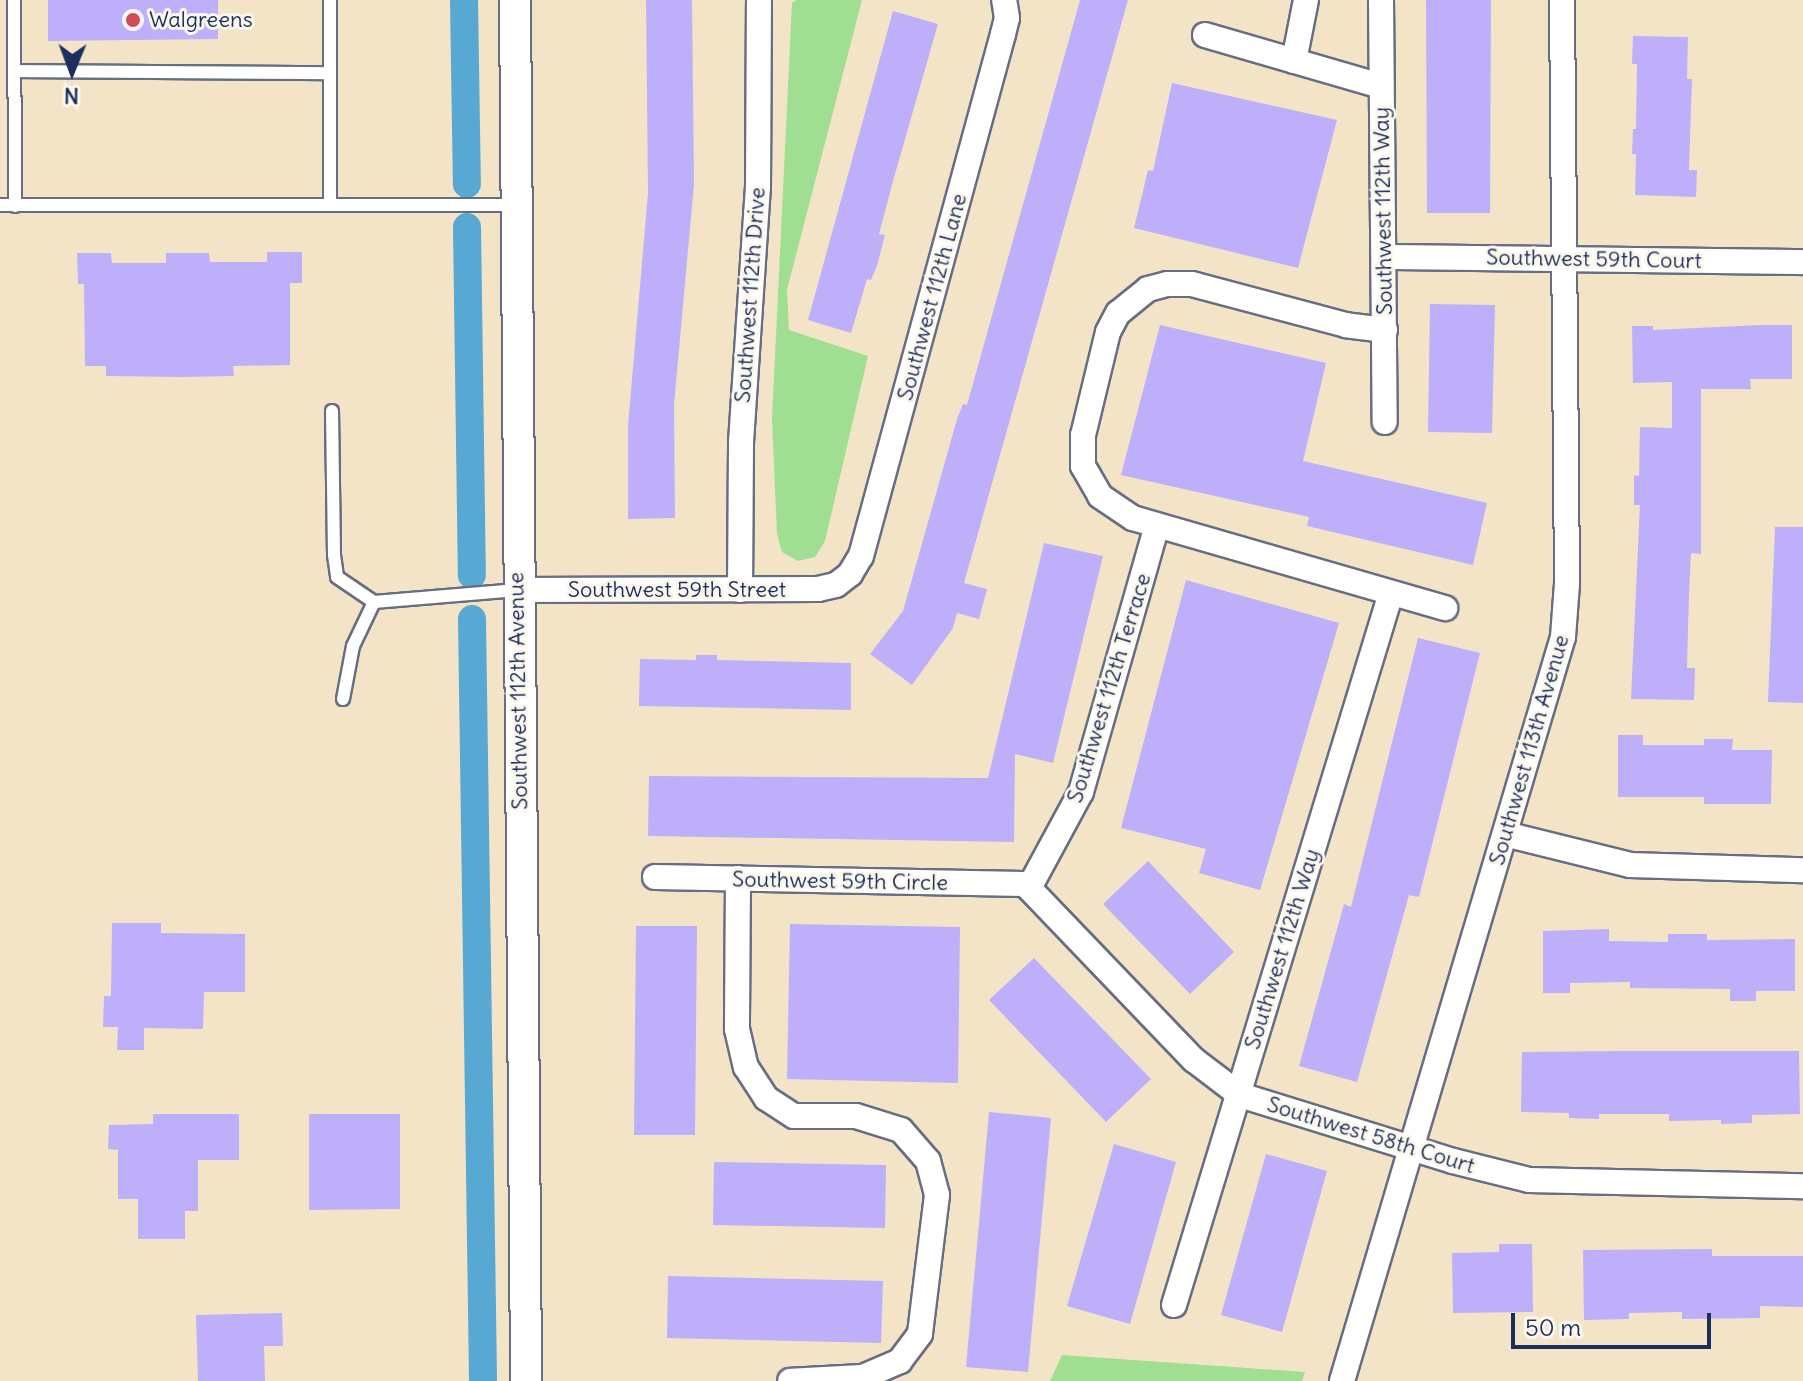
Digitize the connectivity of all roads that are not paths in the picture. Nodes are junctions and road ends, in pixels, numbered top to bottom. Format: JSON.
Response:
{"nodes":[{"id":1,"x":14,"y":0,"type":"edge"},
{"id":2,"x":330,"y":0,"type":"edge"},
{"id":3,"x":515,"y":0,"type":"edge"},
{"id":4,"x":759,"y":0,"type":"edge"},
{"id":5,"x":1004,"y":0,"type":"edge"},
{"id":6,"x":1306,"y":0,"type":"edge"},
{"id":7,"x":1381,"y":0,"type":"edge"},
{"id":8,"x":1562,"y":0,"type":"edge"},
{"id":9,"x":1205,"y":35,"type":"dead end"},
{"id":10,"x":1294,"y":61,"type":"junction"},
{"id":11,"x":15,"y":71,"type":"junction"},
{"id":12,"x":330,"y":73,"type":"junction"},
{"id":13,"x":1381,"y":86,"type":"junction"},
{"id":14,"x":0,"y":205,"type":"edge"},
{"id":15,"x":330,"y":205,"type":"junction"},
{"id":16,"x":514,"y":205,"type":"junction"},
{"id":17,"x":15,"y":206,"type":"junction"},
{"id":18,"x":1385,"y":257,"type":"junction"},
{"id":19,"x":1565,"y":258,"type":"junction"},
{"id":20,"x":1803,"y":262,"type":"edge"},
{"id":21,"x":1385,"y":330,"type":"junction"},
{"id":22,"x":332,"y":411,"type":"dead end"},
{"id":23,"x":1385,"y":422,"type":"dead end"},
{"id":24,"x":1157,"y":526,"type":"junction"},
{"id":25,"x":836,"y":585,"type":"joint"},
{"id":26,"x":517,"y":590,"type":"junction"},
{"id":27,"x":740,"y":590,"type":"junction"},
{"id":28,"x":1391,"y":593,"type":"junction"},
{"id":29,"x":374,"y":602,"type":"junction"},
{"id":30,"x":1445,"y":608,"type":"dead end"},
{"id":31,"x":343,"y":699,"type":"dead end"},
{"id":32,"x":1505,"y":834,"type":"junction"},
{"id":33,"x":1803,"y":870,"type":"edge"},
{"id":34,"x":655,"y":877,"type":"dead end"},
{"id":35,"x":738,"y":878,"type":"junction"},
{"id":36,"x":1027,"y":886,"type":"junction"},
{"id":37,"x":1240,"y":1095,"type":"junction"},
{"id":38,"x":1411,"y":1148,"type":"junction"},
{"id":39,"x":1803,"y":1186,"type":"edge"},
{"id":40,"x":1174,"y":1305,"type":"dead end"},
{"id":41,"x":526,"y":1381,"type":"edge"},
{"id":42,"x":790,"y":1381,"type":"edge"},
{"id":43,"x":1342,"y":1381,"type":"edge"}],
"edges":[{"from":1,"to":11,"type":"lane"},
{"from":2,"to":12,"type":"lane"},
{"from":3,"to":16,"type":"street","name":"Southwest 112th Avenue"},
{"from":4,"to":27,"type":"street","name":"Southwest 112th Drive"},
{"from":5,"to":25,"type":"street","name":"Southwest 112th Lane"},
{"from":6,"to":10,"type":"street"},
{"from":7,"to":13,"type":"street","name":"Southwest 112th Way"},
{"from":8,"to":19,"type":"street","name":"Southwest 113th Avenue"},
{"from":9,"to":10,"type":"street"},
{"from":10,"to":13,"type":"street"},
{"from":11,"to":12,"type":"lane"},
{"from":11,"to":17,"type":"lane"},
{"from":12,"to":15,"type":"lane"},
{"from":13,"to":18,"type":"street","name":"Southwest 112th Way"},
{"from":14,"to":17,"type":"lane"},
{"from":15,"to":16,"type":"lane"},
{"from":15,"to":17,"type":"lane"},
{"from":16,"to":26,"type":"street","name":"Southwest 112th Avenue"},
{"from":18,"to":19,"type":"street","name":"Southwest 59th Court"},
{"from":18,"to":21,"type":"street","name":"Southwest 112th Way"},
{"from":19,"to":20,"type":"street","name":"Southwest 59th Court"},
{"from":19,"to":32,"type":"street","name":"Southwest 113th Avenue"},
{"from":21,"to":23,"type":"street","name":"Southwest 112th Way"},
{"from":21,"to":24,"type":"street"},
{"from":22,"to":29,"type":"lane"},
{"from":24,"to":28,"type":"street"},
{"from":24,"to":36,"type":"street","name":"Southwest 112th Terrace"},
{"from":25,"to":27,"type":"street","name":"Southwest 59th Street"},
{"from":26,"to":27,"type":"street","name":"Southwest 59th Street"},
{"from":26,"to":29,"type":"lane"},
{"from":26,"to":41,"type":"street","name":"Southwest 112th Avenue"},
{"from":28,"to":30,"type":"street"},
{"from":28,"to":37,"type":"street","name":"Southwest 112th Way"},
{"from":29,"to":31,"type":"lane"},
{"from":32,"to":33,"type":"street"},
{"from":32,"to":38,"type":"street","name":"Southwest 113th Avenue"},
{"from":34,"to":35,"type":"street","name":"Southwest 59th Circle"},
{"from":35,"to":36,"type":"street","name":"Southwest 59th Circle"},
{"from":35,"to":42,"type":"street"},
{"from":36,"to":37,"type":"street","name":"Southwest 58th Court"},
{"from":37,"to":38,"type":"street","name":"Southwest 58th Court"},
{"from":37,"to":40,"type":"street","name":"Southwest 112th Way"},
{"from":38,"to":39,"type":"street","name":"Southwest 58th Court"},
{"from":38,"to":43,"type":"street","name":"Southwest 113th Avenue"}]}
